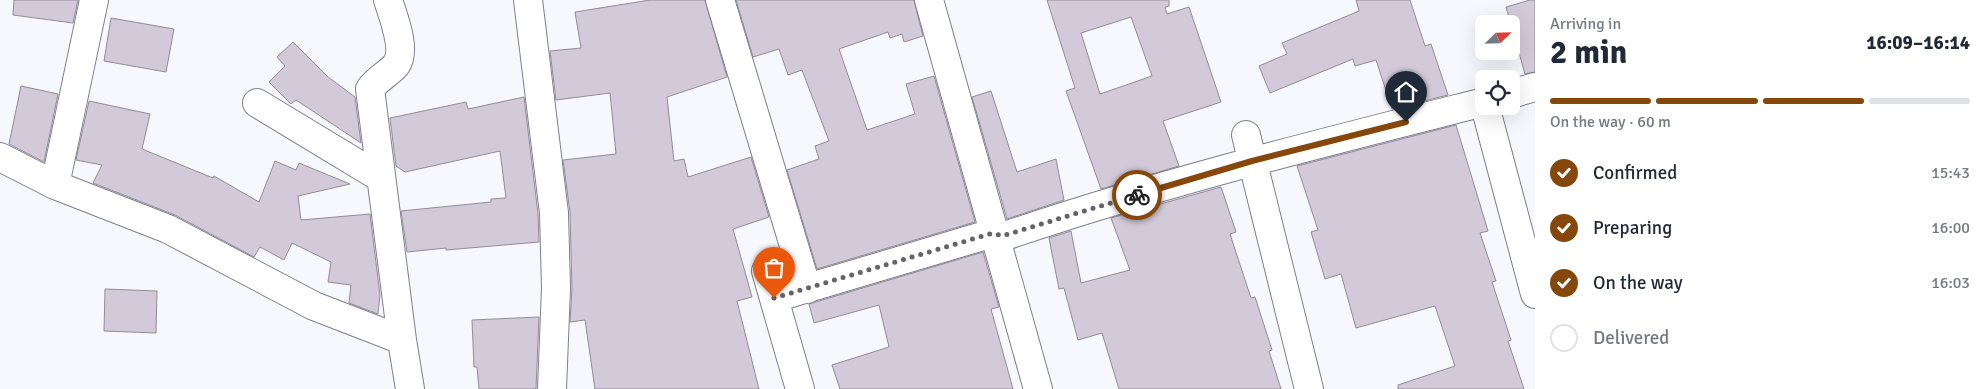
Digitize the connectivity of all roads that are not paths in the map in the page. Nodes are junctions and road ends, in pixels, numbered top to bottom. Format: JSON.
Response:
{"nodes":[{"id":1,"x":94,"y":0,"type":"edge"},
{"id":2,"x":388,"y":0,"type":"edge"},
{"id":3,"x":528,"y":0,"type":"edge"},
{"id":4,"x":720,"y":0,"type":"edge"},
{"id":5,"x":929,"y":0,"type":"edge"},
{"id":6,"x":1535,"y":87,"type":"edge"},
{"id":7,"x":1520,"y":91,"type":"edge"},
{"id":8,"x":257,"y":103,"type":"dead end"},
{"id":9,"x":1475,"y":104,"type":"edge"},
{"id":10,"x":1487,"y":115,"type":"edge"},
{"id":11,"x":1246,"y":135,"type":"dead end"},
{"id":12,"x":0,"y":157,"type":"edge"},
{"id":13,"x":1252,"y":161,"type":"junction"},
{"id":14,"x":381,"y":178,"type":"junction"},
{"id":15,"x":55,"y":185,"type":"junction"},
{"id":16,"x":993,"y":233,"type":"junction"},
{"id":17,"x":766,"y":271,"type":"dead end"},
{"id":18,"x":807,"y":289,"type":"junction"},
{"id":19,"x":1535,"y":294,"type":"edge"},
{"id":20,"x":774,"y":298,"type":"junction"},
{"id":21,"x":402,"y":340,"type":"junction"},
{"id":22,"x":410,"y":389,"type":"edge"},
{"id":23,"x":552,"y":389,"type":"edge"},
{"id":24,"x":800,"y":389,"type":"edge"},
{"id":25,"x":1038,"y":389,"type":"edge"},
{"id":26,"x":1309,"y":389,"type":"edge"}],
"edges":[{"from":1,"to":15,"type":"street"},
{"from":2,"to":14,"type":"street"},
{"from":3,"to":23,"type":"street"},
{"from":4,"to":18,"type":"street"},
{"from":5,"to":16,"type":"street"},
{"from":6,"to":7,"type":"street"},
{"from":8,"to":14,"type":"street"},
{"from":9,"to":13,"type":"street"},
{"from":10,"to":19,"type":"street"},
{"from":11,"to":13,"type":"street"},
{"from":12,"to":15,"type":"street"},
{"from":13,"to":16,"type":"street"},
{"from":13,"to":26,"type":"street"},
{"from":14,"to":21,"type":"street"},
{"from":15,"to":21,"type":"street"},
{"from":16,"to":18,"type":"street"},
{"from":16,"to":25,"type":"street"},
{"from":17,"to":20,"type":"street"},
{"from":18,"to":20,"type":"street"},
{"from":20,"to":24,"type":"street"},
{"from":21,"to":22,"type":"street"}]}
